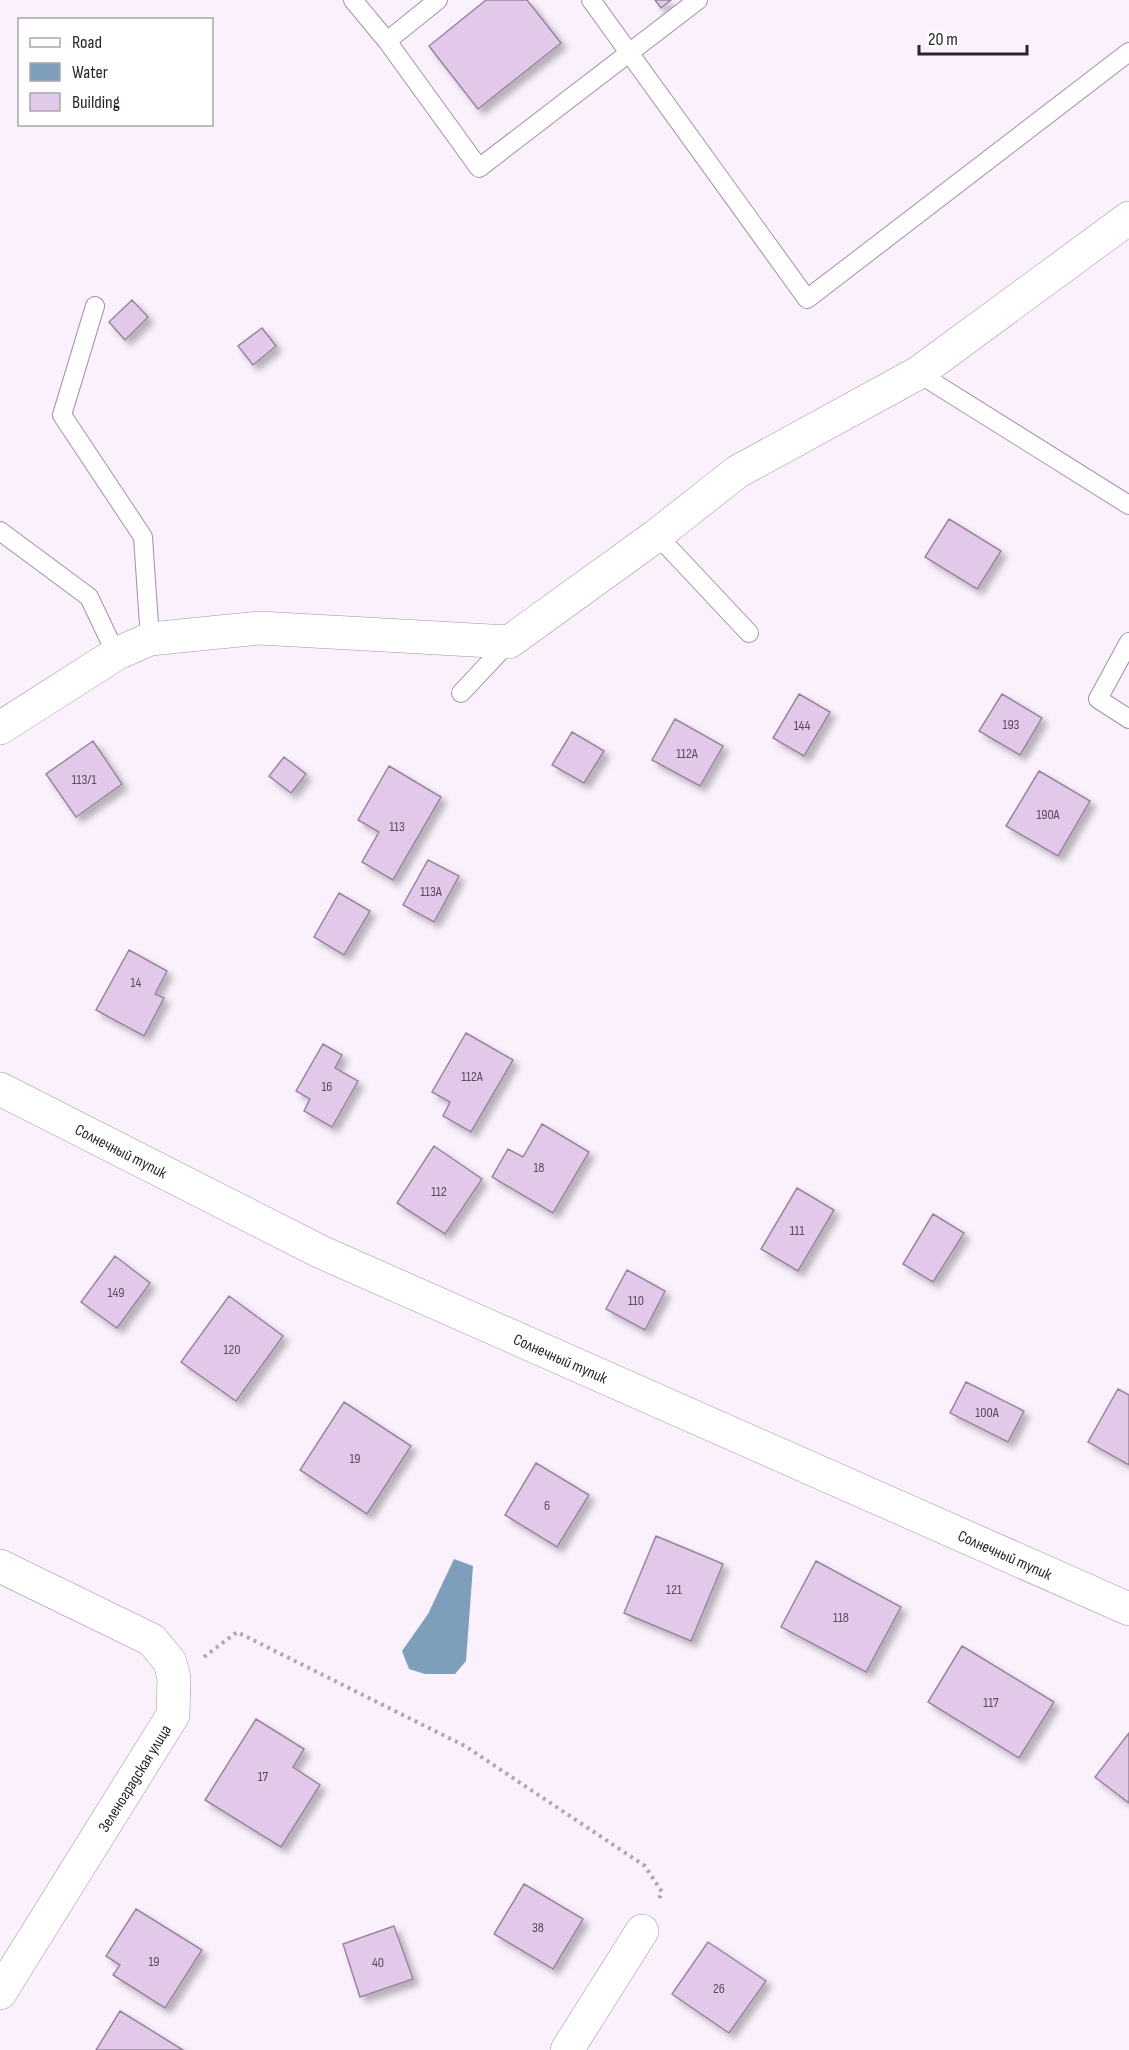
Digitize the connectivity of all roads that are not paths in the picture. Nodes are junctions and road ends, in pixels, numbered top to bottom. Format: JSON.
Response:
{"nodes":[{"id":1,"x":353,"y":0,"type":"edge"},
{"id":2,"x":438,"y":0,"type":"edge"},
{"id":3,"x":591,"y":0,"type":"edge"},
{"id":4,"x":698,"y":0,"type":"edge"},
{"id":5,"x":387,"y":41,"type":"junction"},
{"id":6,"x":1129,"y":52,"type":"edge"},
{"id":7,"x":629,"y":53,"type":"junction"},
{"id":8,"x":1129,"y":218,"type":"edge"},
{"id":9,"x":95,"y":306,"type":"dead end"},
{"id":10,"x":918,"y":373,"type":"junction"},
{"id":11,"x":1129,"y":505,"type":"edge"},
{"id":12,"x":0,"y":531,"type":"edge"},
{"id":13,"x":657,"y":535,"type":"junction"},
{"id":14,"x":749,"y":633,"type":"dead end"},
{"id":15,"x":150,"y":639,"type":"junction"},
{"id":16,"x":508,"y":642,"type":"junction"},
{"id":17,"x":1129,"y":642,"type":"edge"},
{"id":18,"x":116,"y":654,"type":"junction"},
{"id":19,"x":461,"y":693,"type":"dead end"},
{"id":20,"x":1129,"y":719,"type":"edge"},
{"id":21,"x":0,"y":728,"type":"edge"},
{"id":22,"x":0,"y":1089,"type":"edge"},
{"id":23,"x":0,"y":1566,"type":"edge"},
{"id":24,"x":1129,"y":1609,"type":"edge"},
{"id":25,"x":642,"y":1931,"type":"road end"},
{"id":26,"x":0,"y":1993,"type":"edge"},
{"id":27,"x":567,"y":2050,"type":"edge"}],
"edges":[{"from":1,"to":5,"type":"lane"},
{"from":2,"to":5,"type":"lane"},
{"from":3,"to":7,"type":"lane"},
{"from":4,"to":7,"type":"lane"},
{"from":5,"to":7,"type":"lane"},
{"from":6,"to":7,"type":"lane"},
{"from":8,"to":10,"type":"street"},
{"from":9,"to":15,"type":"lane"},
{"from":10,"to":11,"type":"lane"},
{"from":10,"to":13,"type":"street"},
{"from":12,"to":18,"type":"lane"},
{"from":13,"to":14,"type":"lane"},
{"from":13,"to":16,"type":"street"},
{"from":15,"to":16,"type":"street"},
{"from":15,"to":18,"type":"street"},
{"from":16,"to":19,"type":"lane"},
{"from":17,"to":20,"type":"lane"},
{"from":18,"to":21,"type":"street"},
{"from":22,"to":24,"type":"street","name":"Солнечный тупик"},
{"from":23,"to":26,"type":"street","name":"Зеленоградская улица"},
{"from":25,"to":27,"type":"street"}]}
